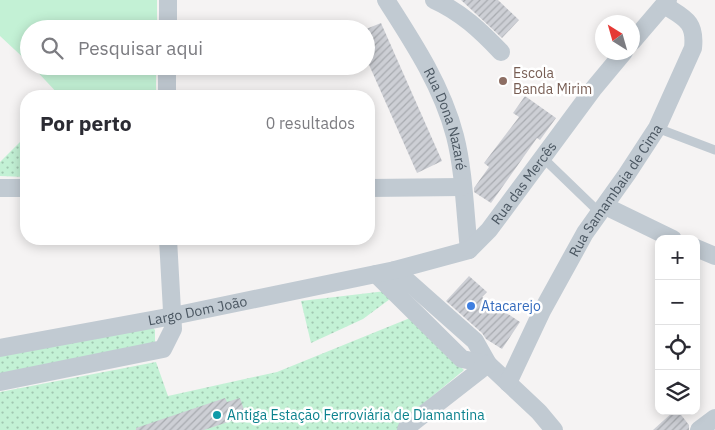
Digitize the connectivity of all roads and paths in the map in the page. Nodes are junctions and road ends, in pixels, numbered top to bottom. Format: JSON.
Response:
{"nodes":[{"id":1,"x":168,"y":0,"type":"edge"},
{"id":2,"x":386,"y":0,"type":"edge"},
{"id":3,"x":434,"y":0,"type":"edge"},
{"id":4,"x":666,"y":2,"type":"edge"},
{"id":5,"x":168,"y":20,"type":"edge"},
{"id":6,"x":640,"y":33,"type":"edge"},
{"id":7,"x":501,"y":52,"type":"dead end"},
{"id":8,"x":617,"y":60,"type":"edge"},
{"id":9,"x":167,"y":75,"type":"edge"},
{"id":10,"x":167,"y":90,"type":"edge"},
{"id":11,"x":657,"y":128,"type":"junction"},
{"id":12,"x":715,"y":150,"type":"edge"},
{"id":13,"x":542,"y":157,"type":"junction"},
{"id":14,"x":462,"y":187,"type":"junction"},
{"id":15,"x":0,"y":188,"type":"edge"},
{"id":16,"x":20,"y":188,"type":"edge"},
{"id":17,"x":375,"y":188,"type":"edge"},
{"id":18,"x":603,"y":210,"type":"junction"},
{"id":19,"x":663,"y":235,"type":"edge"},
{"id":20,"x":168,"y":245,"type":"edge"},
{"id":21,"x":468,"y":250,"type":"junction"},
{"id":22,"x":700,"y":250,"type":"edge"},
{"id":23,"x":715,"y":256,"type":"edge"},
{"id":24,"x":395,"y":270,"type":"junction"},
{"id":25,"x":376,"y":274,"type":"junction"},
{"id":26,"x":172,"y":316,"type":"junction"},
{"id":27,"x":0,"y":348,"type":"edge"},
{"id":28,"x":488,"y":364,"type":"junction"},
{"id":29,"x":0,"y":382,"type":"edge"},
{"id":30,"x":508,"y":383,"type":"junction"},
{"id":31,"x":715,"y":418,"type":"edge"},
{"id":32,"x":406,"y":430,"type":"edge"},
{"id":33,"x":554,"y":430,"type":"edge"},
{"id":34,"x":699,"y":430,"type":"edge"}],
"edges":[{"from":1,"to":5,"type":"street"},
{"from":2,"to":14,"type":"street","name":"Rua Dona Nazaré"},
{"from":3,"to":7,"type":"street"},
{"from":4,"to":6,"type":"street"},
{"from":4,"to":11,"type":"street","name":"Rua Samambaia de Cima"},
{"from":8,"to":13,"type":"street","name":"Rua das Mercês"},
{"from":9,"to":10,"type":"street"},
{"from":11,"to":12,"type":"lane"},
{"from":11,"to":18,"type":"street","name":"Rua Samambaia de Cima"},
{"from":13,"to":18,"type":"lane"},
{"from":13,"to":21,"type":"street","name":"Rua das Mercês"},
{"from":14,"to":17,"type":"street"},
{"from":14,"to":21,"type":"street","name":"Rua Dona Nazaré"},
{"from":15,"to":16,"type":"street"},
{"from":18,"to":19,"type":"street"},
{"from":18,"to":30,"type":"street","name":"Rua Samambaia de Cima"},
{"from":20,"to":26,"type":"street"},
{"from":21,"to":24,"type":"street","name":"Rua das Mercês"},
{"from":22,"to":23,"type":"street"},
{"from":24,"to":25,"type":"street","name":"Largo Dom João"},
{"from":24,"to":28,"type":"street"},
{"from":25,"to":26,"type":"street","name":"Largo Dom João"},
{"from":25,"to":28,"type":"street"},
{"from":26,"to":27,"type":"street","name":"Largo Dom João"},
{"from":26,"to":29,"type":"street"},
{"from":28,"to":30,"type":"street"},
{"from":28,"to":32,"type":"street"},
{"from":30,"to":33,"type":"street"},
{"from":31,"to":34,"type":"street"}]}
